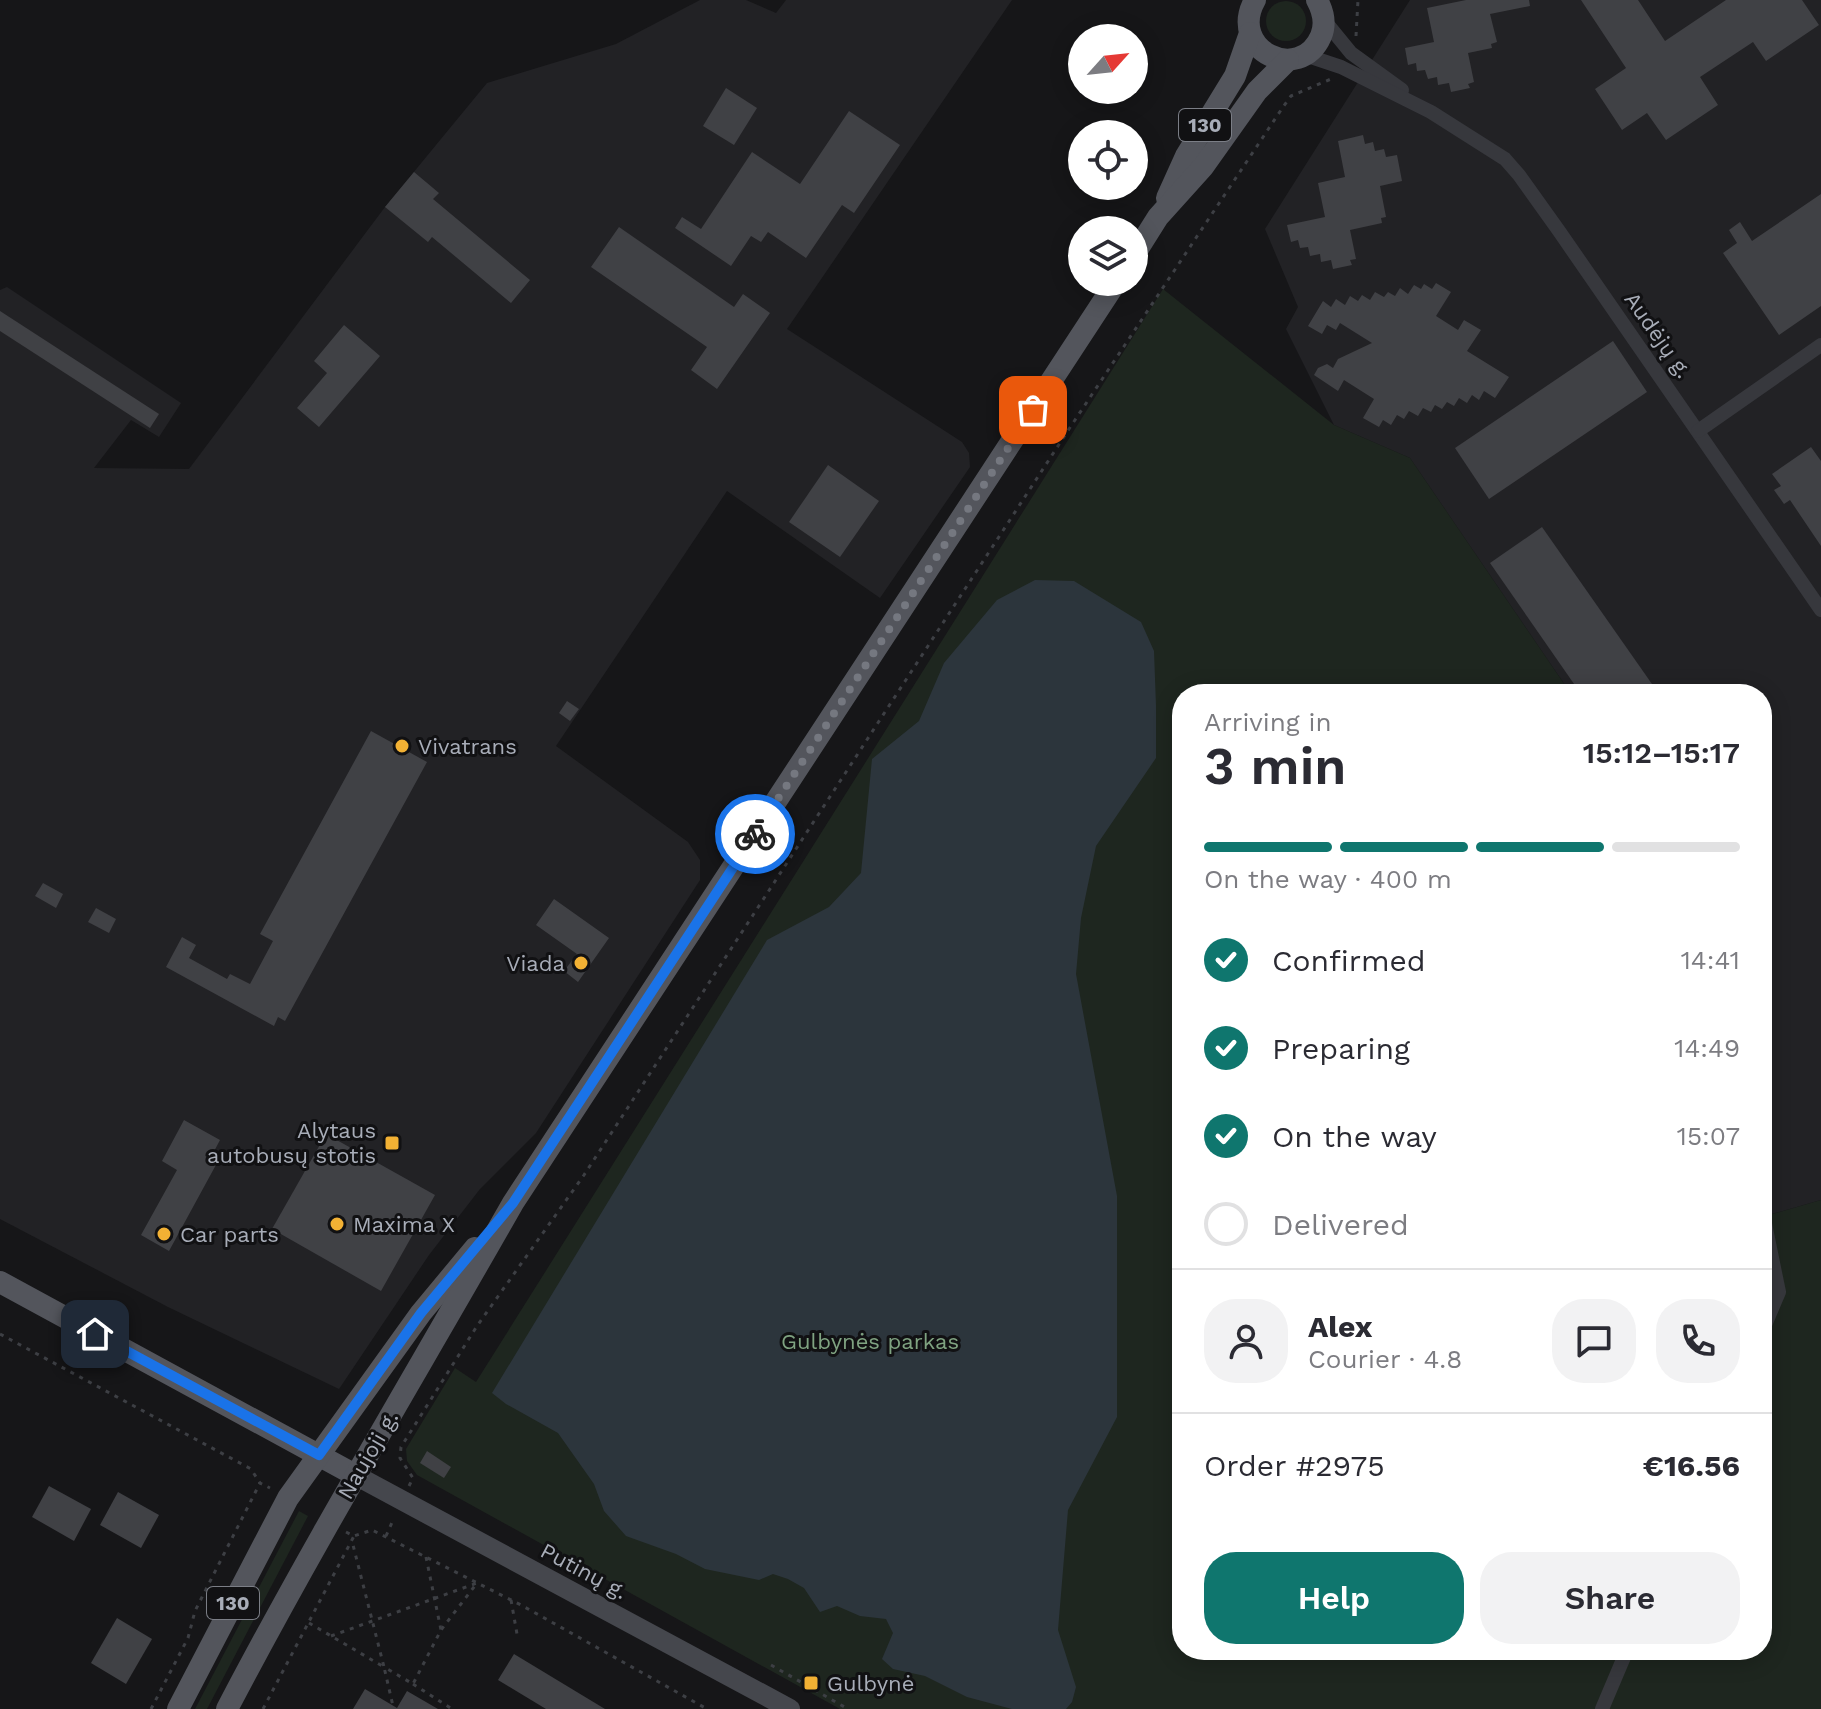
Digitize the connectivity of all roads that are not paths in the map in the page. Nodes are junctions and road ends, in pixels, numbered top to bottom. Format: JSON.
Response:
{"nodes":[{"id":1,"x":1255,"y":0,"type":"edge"},
{"id":2,"x":1322,"y":7,"type":"edge"},
{"id":3,"x":1250,"y":33,"type":"junction"},
{"id":4,"x":1296,"y":57,"type":"junction"},
{"id":5,"x":1431,"y":112,"type":"junction"},
{"id":6,"x":1158,"y":217,"type":"junction"},
{"id":7,"x":1148,"y":233,"type":"edge"},
{"id":8,"x":1107,"y":296,"type":"edge"},
{"id":9,"x":1821,"y":345,"type":"edge"},
{"id":10,"x":1698,"y":431,"type":"junction"},
{"id":11,"x":1821,"y":610,"type":"edge"},
{"id":12,"x":513,"y":1203,"type":"junction"},
{"id":13,"x":1772,"y":1258,"type":"edge"},
{"id":14,"x":0,"y":1282,"type":"edge"},
{"id":15,"x":1772,"y":1308,"type":"edge"},
{"id":16,"x":319,"y":1455,"type":"junction"},
{"id":17,"x":355,"y":1475,"type":"junction"},
{"id":18,"x":1623,"y":1660,"type":"edge"},
{"id":19,"x":178,"y":1709,"type":"edge"},
{"id":20,"x":227,"y":1709,"type":"edge"},
{"id":21,"x":790,"y":1709,"type":"edge"},
{"id":22,"x":1602,"y":1709,"type":"edge"}],
"edges":[{"from":1,"to":3,"type":"main road","number":"130"},
{"from":2,"to":4,"type":"main road","number":"130"},
{"from":2,"to":5,"type":"street","name":"Audėjų g."},
{"from":3,"to":4,"type":"main road"},
{"from":3,"to":6,"type":"main road","number":"130"},
{"from":4,"to":5,"type":"street","name":"Audėjų g."},
{"from":4,"to":6,"type":"main road","number":"130"},
{"from":5,"to":10,"type":"street","name":"Audėjų g."},
{"from":6,"to":7,"type":"main road","number":"130"},
{"from":8,"to":12,"type":"main road","name":"Naujoji g.","number":"130"},
{"from":9,"to":10,"type":"street"},
{"from":10,"to":11,"type":"street","name":"Audėjų g."},
{"from":12,"to":16,"type":"main road","name":"Naujoji g."},
{"from":12,"to":17,"type":"main road","name":"Naujoji g.","number":"130"},
{"from":13,"to":15,"type":"street"},
{"from":14,"to":16,"type":"main road"},
{"from":16,"to":17,"type":"main road"},
{"from":16,"to":19,"type":"main road","name":"Naujoji g.","number":"130"},
{"from":17,"to":20,"type":"main road","name":"Naujoji g.","number":"130"},
{"from":17,"to":21,"type":"main road","name":"Putinų g."},
{"from":18,"to":22,"type":"street"}]}
